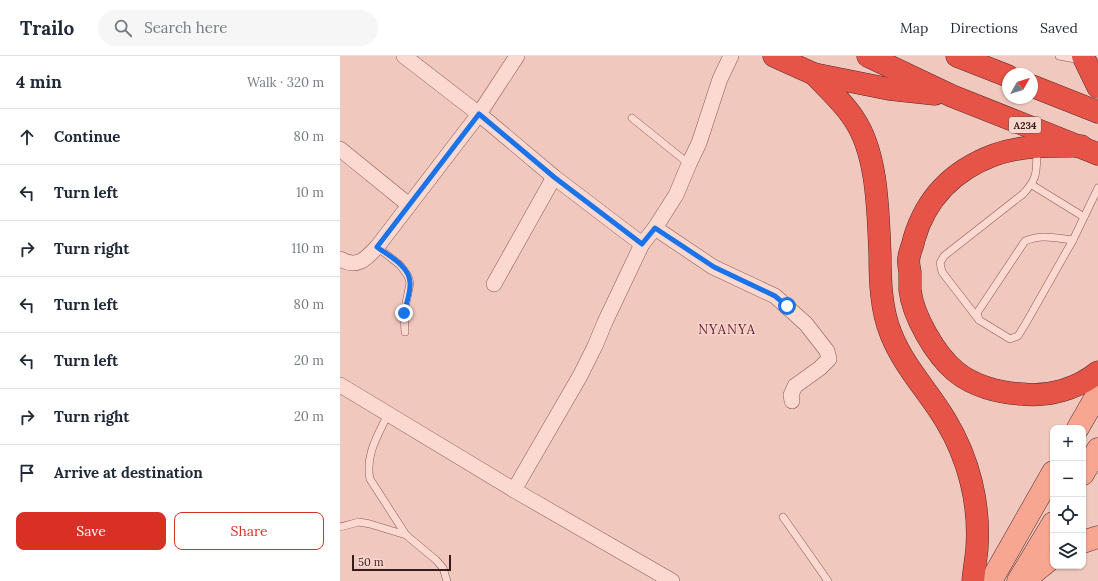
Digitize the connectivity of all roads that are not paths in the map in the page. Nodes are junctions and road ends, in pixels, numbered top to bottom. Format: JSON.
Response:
{"nodes":[{"id":1,"x":404,"y":56,"type":"edge"},
{"id":2,"x":517,"y":56,"type":"edge"},
{"id":3,"x":730,"y":56,"type":"edge"},
{"id":4,"x":774,"y":56,"type":"edge"},
{"id":5,"x":868,"y":56,"type":"edge"},
{"id":6,"x":1059,"y":56,"type":"edge"},
{"id":7,"x":962,"y":57,"type":"edge"},
{"id":8,"x":1084,"y":58,"type":"edge"},
{"id":9,"x":814,"y":74,"type":"junction"},
{"id":10,"x":1002,"y":74,"type":"edge"},
{"id":11,"x":1098,"y":87,"type":"edge"},
{"id":12,"x":1038,"y":88,"type":"edge"},
{"id":13,"x":952,"y":96,"type":"junction"},
{"id":14,"x":1098,"y":112,"type":"edge"},
{"id":15,"x":479,"y":114,"type":"junction"},
{"id":16,"x":632,"y":118,"type":"dead end"},
{"id":17,"x":1037,"y":147,"type":"junction"},
{"id":18,"x":340,"y":149,"type":"edge"},
{"id":19,"x":1090,"y":150,"type":"edge"},
{"id":20,"x":689,"y":164,"type":"junction"},
{"id":21,"x":554,"y":177,"type":"junction"},
{"id":22,"x":1032,"y":185,"type":"junction"},
{"id":23,"x":1098,"y":188,"type":"edge"},
{"id":24,"x":409,"y":205,"type":"junction"},
{"id":25,"x":1084,"y":217,"type":"junction"},
{"id":26,"x":655,"y":228,"type":"junction"},
{"id":27,"x":1073,"y":240,"type":"junction"},
{"id":28,"x":642,"y":244,"type":"junction"},
{"id":29,"x":377,"y":247,"type":"junction"},
{"id":30,"x":340,"y":259,"type":"edge"},
{"id":31,"x":494,"y":284,"type":"dead end"},
{"id":32,"x":979,"y":320,"type":"junction"},
{"id":33,"x":405,"y":332,"type":"dead end"},
{"id":34,"x":1098,"y":372,"type":"edge"},
{"id":35,"x":340,"y":385,"type":"edge"},
{"id":36,"x":1098,"y":393,"type":"edge"},
{"id":37,"x":792,"y":401,"type":"dead end"},
{"id":38,"x":388,"y":414,"type":"junction"},
{"id":39,"x":1080,"y":425,"type":"edge"},
{"id":40,"x":1098,"y":449,"type":"edge"},
{"id":41,"x":1086,"y":469,"type":"edge"},
{"id":42,"x":1050,"y":477,"type":"edge"},
{"id":43,"x":514,"y":490,"type":"junction"},
{"id":44,"x":783,"y":517,"type":"dead end"},
{"id":45,"x":340,"y":527,"type":"edge"},
{"id":46,"x":1050,"y":528,"type":"edge"},
{"id":47,"x":406,"y":535,"type":"junction"},
{"id":48,"x":1098,"y":536,"type":"edge"},
{"id":49,"x":1086,"y":541,"type":"edge"},
{"id":50,"x":1050,"y":559,"type":"edge"},
{"id":51,"x":447,"y":581,"type":"edge"},
{"id":52,"x":672,"y":581,"type":"edge"},
{"id":53,"x":828,"y":581,"type":"edge"},
{"id":54,"x":973,"y":581,"type":"edge"},
{"id":55,"x":991,"y":581,"type":"edge"},
{"id":56,"x":1018,"y":581,"type":"edge"},
{"id":57,"x":1024,"y":581,"type":"edge"}],
"edges":[{"from":1,"to":15,"type":"street"},
{"from":2,"to":15,"type":"street"},
{"from":3,"to":20,"type":"street"},
{"from":4,"to":9,"type":"highway"},
{"from":5,"to":13,"type":"highway","number":"A234"},
{"from":6,"to":8,"type":"lane"},
{"from":7,"to":10,"type":"highway"},
{"from":8,"to":11,"type":"highway"},
{"from":9,"to":13,"type":"highway"},
{"from":9,"to":54,"type":"highway"},
{"from":12,"to":14,"type":"highway"},
{"from":13,"to":19,"type":"highway","number":"A234"},
{"from":15,"to":21,"type":"street"},
{"from":15,"to":24,"type":"street"},
{"from":16,"to":20,"type":"lane"},
{"from":17,"to":19,"type":"highway"},
{"from":17,"to":22,"type":"lane"},
{"from":17,"to":34,"type":"highway"},
{"from":18,"to":24,"type":"street"},
{"from":20,"to":26,"type":"street"},
{"from":21,"to":28,"type":"street"},
{"from":21,"to":31,"type":"street"},
{"from":22,"to":25,"type":"lane"},
{"from":22,"to":32,"type":"lane"},
{"from":23,"to":25,"type":"lane"},
{"from":24,"to":29,"type":"street"},
{"from":25,"to":27,"type":"lane"},
{"from":26,"to":28,"type":"street"},
{"from":26,"to":37,"type":"street"},
{"from":27,"to":32,"type":"lane"},
{"from":27,"to":32,"type":"lane"},
{"from":28,"to":43,"type":"street"},
{"from":29,"to":30,"type":"street"},
{"from":29,"to":33,"type":"lane"},
{"from":35,"to":38,"type":"street"},
{"from":36,"to":39,"type":"main road"},
{"from":38,"to":43,"type":"street"},
{"from":38,"to":47,"type":"lane"},
{"from":40,"to":41,"type":"main road"},
{"from":42,"to":55,"type":"main road"},
{"from":43,"to":52,"type":"street"},
{"from":44,"to":53,"type":"lane"},
{"from":45,"to":47,"type":"lane"},
{"from":46,"to":56,"type":"main road"},
{"from":47,"to":51,"type":"lane"},
{"from":48,"to":49,"type":"main road"},
{"from":50,"to":57,"type":"main road"}]}
